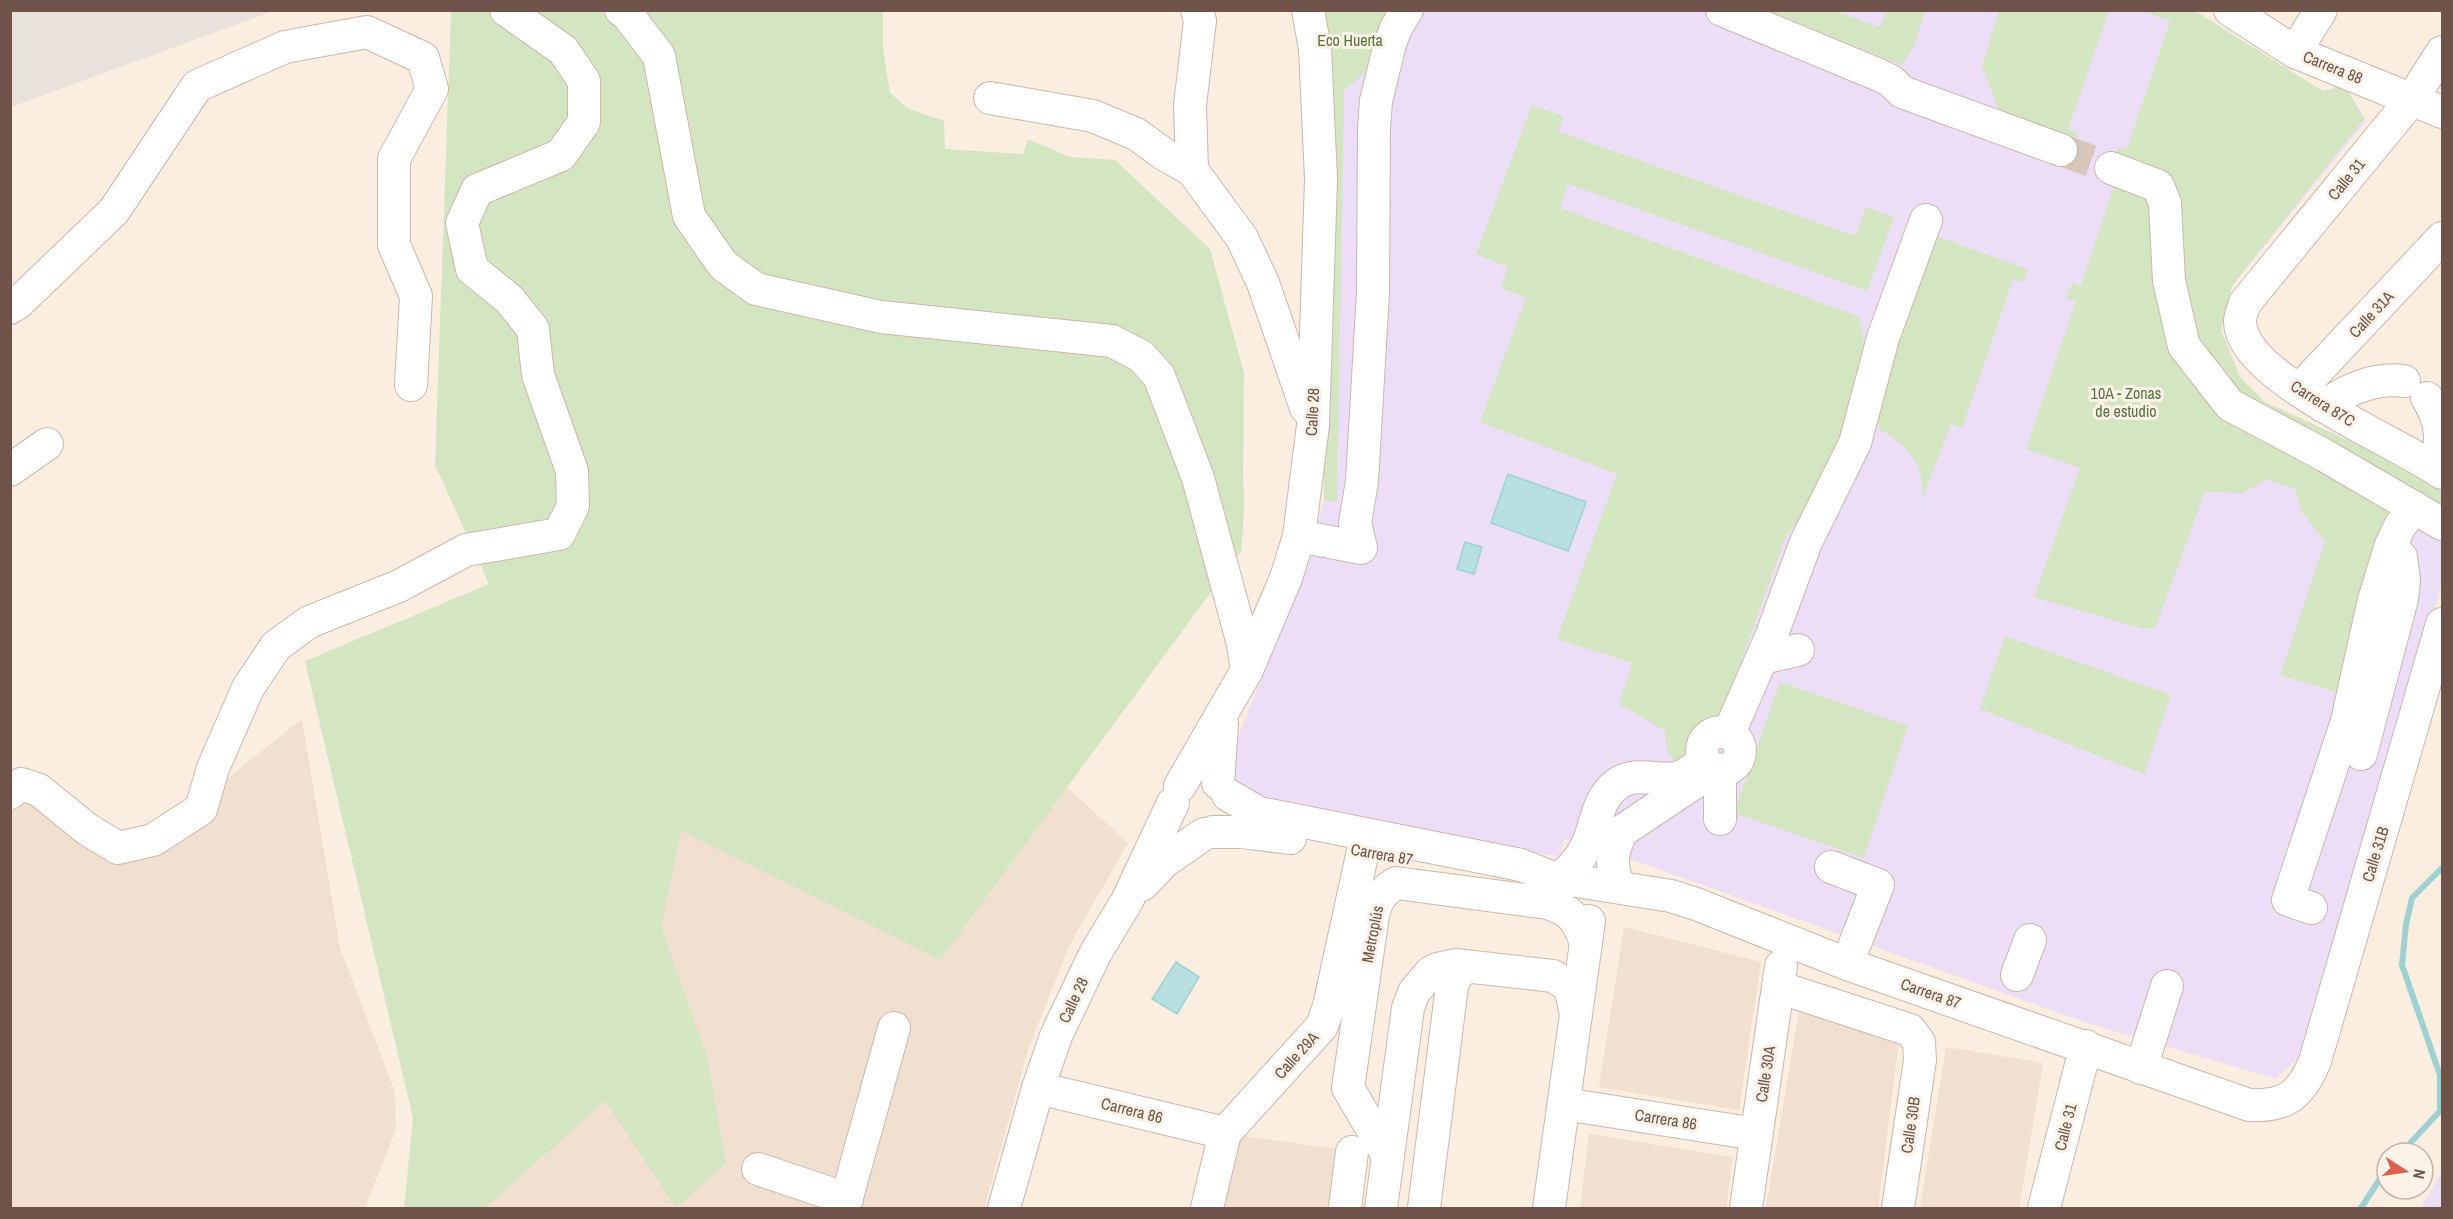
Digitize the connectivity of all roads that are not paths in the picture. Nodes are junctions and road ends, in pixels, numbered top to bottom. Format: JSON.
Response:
{"nodes":[{"id":1,"x":506,"y":10,"type":"edge"},
{"id":2,"x":621,"y":10,"type":"edge"},
{"id":3,"x":1197,"y":10,"type":"edge"},
{"id":4,"x":1308,"y":10,"type":"edge"},
{"id":5,"x":1407,"y":10,"type":"edge"},
{"id":6,"x":1722,"y":10,"type":"edge"},
{"id":7,"x":2230,"y":10,"type":"edge"},
{"id":8,"x":2321,"y":10,"type":"edge"},
{"id":9,"x":2295,"y":52,"type":"junction"},
{"id":10,"x":2442,"y":52,"type":"edge"},
{"id":11,"x":990,"y":98,"type":"dead end"},
{"id":12,"x":2412,"y":99,"type":"junction"},
{"id":13,"x":2442,"y":112,"type":"edge"},
{"id":14,"x":2442,"y":126,"type":"edge"},
{"id":15,"x":2061,"y":150,"type":"tunnel mouth"},
{"id":16,"x":2111,"y":168,"type":"tunnel mouth"},
{"id":17,"x":1192,"y":170,"type":"junction"},
{"id":18,"x":1926,"y":220,"type":"dead end"},
{"id":19,"x":2442,"y":238,"type":"edge"},
{"id":20,"x":2245,"y":303,"type":"joint"},
{"id":21,"x":10,"y":308,"type":"edge"},
{"id":22,"x":411,"y":385,"type":"dead end"},
{"id":23,"x":2311,"y":398,"type":"junction"},
{"id":24,"x":1312,"y":425,"type":"junction"},
{"id":25,"x":47,"y":444,"type":"dead end"},
{"id":26,"x":10,"y":470,"type":"edge"},
{"id":27,"x":2439,"y":471,"type":"edge"},
{"id":28,"x":2414,"y":507,"type":"junction"},
{"id":29,"x":2442,"y":524,"type":"edge"},
{"id":30,"x":1299,"y":536,"type":"junction"},
{"id":31,"x":2391,"y":546,"type":"junction"},
{"id":32,"x":2442,"y":624,"type":"edge"},
{"id":33,"x":1798,"y":650,"type":"dead end"},
{"id":34,"x":1762,"y":658,"type":"junction"},
{"id":35,"x":1247,"y":670,"type":"junction"},
{"id":36,"x":1227,"y":705,"type":"junction"},
{"id":37,"x":2347,"y":721,"type":"junction"},
{"id":38,"x":2361,"y":754,"type":"junction"},
{"id":39,"x":1713,"y":767,"type":"junction"},
{"id":40,"x":2401,"y":769,"type":"junction"},
{"id":41,"x":1223,"y":789,"type":"junction"},
{"id":42,"x":10,"y":793,"type":"edge"},
{"id":43,"x":1176,"y":795,"type":"junction"},
{"id":44,"x":1720,"y":819,"type":"dead end"},
{"id":45,"x":1208,"y":833,"type":"junction"},
{"id":46,"x":1363,"y":851,"type":"junction"},
{"id":47,"x":1831,"y":867,"type":"dead end"},
{"id":48,"x":1555,"y":877,"type":"junction"},
{"id":49,"x":1607,"y":885,"type":"junction"},
{"id":50,"x":1127,"y":901,"type":"junction"},
{"id":51,"x":2300,"y":904,"type":"dead end"},
{"id":52,"x":2030,"y":940,"type":"dead end"},
{"id":53,"x":1785,"y":941,"type":"junction"},
{"id":54,"x":1586,"y":943,"type":"junction"},
{"id":55,"x":1847,"y":964,"type":"junction"},
{"id":56,"x":1469,"y":967,"type":"junction"},
{"id":57,"x":2017,"y":975,"type":"dead end"},
{"id":58,"x":2167,"y":986,"type":"dead end"},
{"id":59,"x":1778,"y":987,"type":"junction"},
{"id":60,"x":1576,"y":1014,"type":"junction"},
{"id":61,"x":894,"y":1028,"type":"dead end"},
{"id":62,"x":2086,"y":1046,"type":"junction"},
{"id":63,"x":2141,"y":1068,"type":"junction"},
{"id":64,"x":2303,"y":1083,"type":"joint"},
{"id":65,"x":1038,"y":1088,"type":"junction"},
{"id":66,"x":1577,"y":1106,"type":"dead end"},
{"id":67,"x":1225,"y":1133,"type":"junction"},
{"id":68,"x":1756,"y":1134,"type":"junction"},
{"id":69,"x":1352,"y":1152,"type":"dead end"},
{"id":70,"x":1388,"y":1156,"type":"junction"},
{"id":71,"x":759,"y":1169,"type":"dead end"},
{"id":72,"x":845,"y":1204,"type":"edge"},
{"id":73,"x":1004,"y":1209,"type":"edge"},
{"id":74,"x":1207,"y":1209,"type":"edge"},
{"id":75,"x":1345,"y":1209,"type":"edge"},
{"id":76,"x":1381,"y":1209,"type":"edge"},
{"id":77,"x":1425,"y":1209,"type":"edge"},
{"id":78,"x":1549,"y":1209,"type":"edge"},
{"id":79,"x":1746,"y":1209,"type":"edge"},
{"id":80,"x":1898,"y":1209,"type":"edge"},
{"id":81,"x":2044,"y":1209,"type":"edge"}],
"edges":[{"from":1,"to":42,"type":"street"},
{"from":2,"to":35,"type":"street"},
{"from":3,"to":17,"type":"street"},
{"from":4,"to":24,"type":"street","name":"Calle 28"},
{"from":5,"to":30,"type":"street"},
{"from":6,"to":15,"type":"street"},
{"from":7,"to":9,"type":"street","name":"Carrera 88"},
{"from":8,"to":9,"type":"street"},
{"from":9,"to":12,"type":"street","name":"Carrera 88"},
{"from":10,"to":12,"type":"street","name":"Calle 31"},
{"from":11,"to":17,"type":"street"},
{"from":12,"to":13,"type":"street","name":"Carrera 88"},
{"from":12,"to":14,"type":"street"},
{"from":12,"to":20,"type":"street","name":"Calle 31"},
{"from":16,"to":28,"type":"street"},
{"from":17,"to":24,"type":"street"},
{"from":18,"to":34,"type":"street"},
{"from":19,"to":23,"type":"street","name":"Calle 31A"},
{"from":20,"to":23,"type":"street","name":"Carrera 87C"},
{"from":21,"to":22,"type":"street"},
{"from":23,"to":27,"type":"street","name":"Carrera 87C"},
{"from":23,"to":27,"type":"street"},
{"from":24,"to":30,"type":"street","name":"Calle 28"},
{"from":25,"to":26,"type":"street"},
{"from":28,"to":29,"type":"street"},
{"from":28,"to":31,"type":"street"},
{"from":30,"to":35,"type":"street","name":"Calle 28"},
{"from":31,"to":37,"type":"street"},
{"from":31,"to":38,"type":"street"},
{"from":32,"to":40,"type":"street","name":"Calle 31B"},
{"from":33,"to":34,"type":"street"},
{"from":34,"to":39,"type":"street"},
{"from":35,"to":36,"type":"street","name":"Calle 28"},
{"from":36,"to":41,"type":"street"},
{"from":36,"to":43,"type":"street","name":"Calle 28"},
{"from":37,"to":38,"type":"street"},
{"from":37,"to":51,"type":"street"},
{"from":38,"to":40,"type":"street"},
{"from":39,"to":44,"type":"street"},
{"from":39,"to":48,"type":"street"},
{"from":39,"to":49,"type":"street"},
{"from":40,"to":64,"type":"street","name":"Calle 31B"},
{"from":41,"to":43,"type":"street"},
{"from":41,"to":45,"type":"street"},
{"from":41,"to":48,"type":"street","name":"Carrera 87"},
{"from":43,"to":45,"type":"street"},
{"from":43,"to":50,"type":"street","name":"Calle 28"},
{"from":45,"to":46,"type":"street","name":"Carrera 87"},
{"from":45,"to":50,"type":"street"},
{"from":46,"to":48,"type":"street","name":"Carrera 87"},
{"from":46,"to":67,"type":"street","name":"Calle 29A"},
{"from":47,"to":55,"type":"street"},
{"from":48,"to":49,"type":"street","name":"Carrera 87"},
{"from":49,"to":53,"type":"street","name":"Carrera 87"},
{"from":49,"to":54,"type":"street"},
{"from":50,"to":65,"type":"street","name":"Calle 28"},
{"from":52,"to":57,"type":"street"},
{"from":53,"to":55,"type":"street","name":"Carrera 87"},
{"from":53,"to":59,"type":"street","name":"Calle 30A"},
{"from":54,"to":60,"type":"street"},
{"from":54,"to":70,"type":"street","name":"Metroplús"},
{"from":55,"to":62,"type":"street","name":"Carrera 87"},
{"from":56,"to":60,"type":"street"},
{"from":56,"to":70,"type":"street"},
{"from":56,"to":77,"type":"street"},
{"from":58,"to":63,"type":"street"},
{"from":59,"to":68,"type":"street","name":"Calle 30A"},
{"from":59,"to":80,"type":"street","name":"Calle 30B"},
{"from":60,"to":78,"type":"street"},
{"from":61,"to":72,"type":"street"},
{"from":62,"to":63,"type":"street","name":"Carrera 87"},
{"from":62,"to":81,"type":"street","name":"Calle 31"},
{"from":63,"to":64,"type":"street","name":"Carrera 87"},
{"from":65,"to":67,"type":"street","name":"Carrera 86"},
{"from":65,"to":73,"type":"street","name":"Calle 28"},
{"from":66,"to":68,"type":"street","name":"Carrera 86"},
{"from":67,"to":74,"type":"street","name":"Calle 29A"},
{"from":68,"to":79,"type":"street","name":"Calle 30A"},
{"from":69,"to":75,"type":"street"},
{"from":70,"to":76,"type":"street"},
{"from":71,"to":72,"type":"street"}]}
